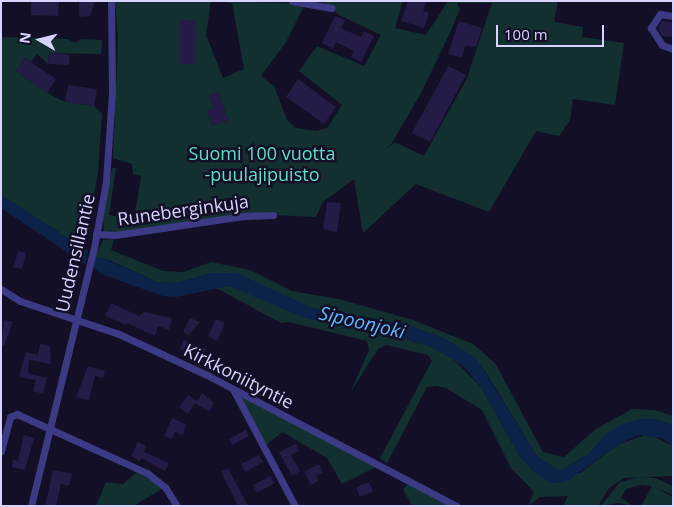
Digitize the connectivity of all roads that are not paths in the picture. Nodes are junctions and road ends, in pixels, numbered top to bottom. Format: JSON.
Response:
{"nodes":[{"id":1,"x":111,"y":1,"type":"edge"},
{"id":2,"x":292,"y":1,"type":"edge"},
{"id":3,"x":331,"y":8,"type":"dead end"},
{"id":4,"x":673,"y":16,"type":"edge"},
{"id":5,"x":673,"y":48,"type":"edge"},
{"id":6,"x":273,"y":215,"type":"dead end"},
{"id":7,"x":96,"y":234,"type":"junction"},
{"id":8,"x":1,"y":289,"type":"edge"},
{"id":9,"x":76,"y":317,"type":"junction"},
{"id":10,"x":233,"y":389,"type":"junction"},
{"id":11,"x":50,"y":428,"type":"junction"},
{"id":12,"x":1,"y":451,"type":"edge"},
{"id":13,"x":31,"y":506,"type":"edge"},
{"id":14,"x":177,"y":506,"type":"edge"},
{"id":15,"x":295,"y":506,"type":"edge"},
{"id":16,"x":457,"y":506,"type":"edge"}],
"edges":[{"from":1,"to":7,"type":"street","name":"Uudensillantie"},
{"from":2,"to":3,"type":"street"},
{"from":4,"to":5,"type":"street"},
{"from":6,"to":7,"type":"street","name":"Runeberginkuja"},
{"from":7,"to":9,"type":"street","name":"Uudensillantie"},
{"from":8,"to":9,"type":"street","name":"Kirkkoniityntie"},
{"from":9,"to":10,"type":"street","name":"Kirkkoniityntie"},
{"from":9,"to":11,"type":"street","name":"Uudensillantie"},
{"from":10,"to":15,"type":"street"},
{"from":10,"to":16,"type":"street","name":"Kirkkoniityntie"},
{"from":11,"to":12,"type":"street"},
{"from":11,"to":13,"type":"street","name":"Uudensillantie"},
{"from":11,"to":14,"type":"street"}]}
